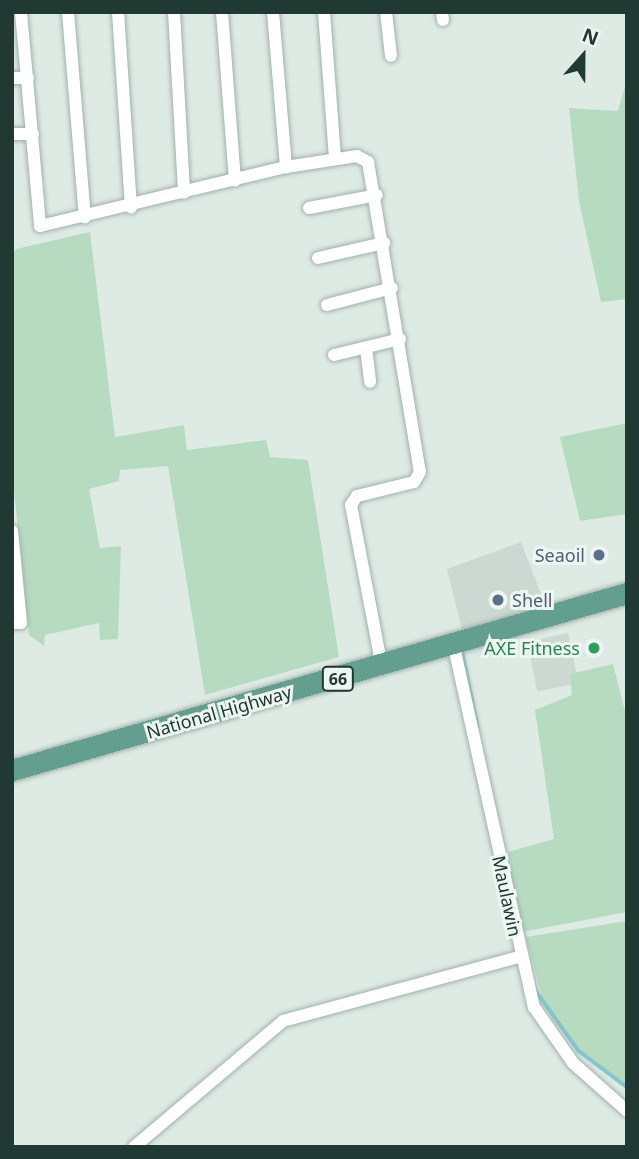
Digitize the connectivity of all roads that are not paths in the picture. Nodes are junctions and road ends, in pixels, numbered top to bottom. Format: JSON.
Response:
{"nodes":[{"id":1,"x":68,"y":12,"type":"edge"},
{"id":2,"x":118,"y":12,"type":"edge"},
{"id":3,"x":174,"y":12,"type":"edge"},
{"id":4,"x":222,"y":12,"type":"edge"},
{"id":5,"x":273,"y":12,"type":"edge"},
{"id":6,"x":324,"y":12,"type":"edge"},
{"id":7,"x":386,"y":12,"type":"edge"},
{"id":8,"x":18,"y":13,"type":"edge"},
{"id":9,"x":391,"y":55,"type":"dead end"},
{"id":10,"x":12,"y":78,"type":"edge"},
{"id":11,"x":28,"y":78,"type":"junction"},
{"id":12,"x":12,"y":134,"type":"edge"},
{"id":13,"x":33,"y":134,"type":"junction"},
{"id":14,"x":335,"y":158,"type":"junction"},
{"id":15,"x":286,"y":167,"type":"junction"},
{"id":16,"x":235,"y":180,"type":"junction"},
{"id":17,"x":184,"y":193,"type":"junction"},
{"id":18,"x":377,"y":195,"type":"junction"},
{"id":19,"x":131,"y":208,"type":"junction"},
{"id":20,"x":309,"y":208,"type":"dead end"},
{"id":21,"x":85,"y":217,"type":"junction"},
{"id":22,"x":384,"y":243,"type":"junction"},
{"id":23,"x":318,"y":258,"type":"dead end"},
{"id":24,"x":392,"y":288,"type":"junction"},
{"id":25,"x":327,"y":305,"type":"dead end"},
{"id":26,"x":400,"y":339,"type":"junction"},
{"id":27,"x":366,"y":348,"type":"junction"},
{"id":28,"x":334,"y":355,"type":"dead end"},
{"id":29,"x":370,"y":382,"type":"dead end"},
{"id":30,"x":12,"y":531,"type":"edge"},
{"id":31,"x":627,"y":593,"type":"edge"},
{"id":32,"x":12,"y":623,"type":"edge"},
{"id":33,"x":454,"y":647,"type":"junction"},
{"id":34,"x":382,"y":667,"type":"junction"},
{"id":35,"x":12,"y":770,"type":"edge"},
{"id":36,"x":519,"y":957,"type":"junction"},
{"id":37,"x":627,"y":1111,"type":"edge"},
{"id":38,"x":134,"y":1147,"type":"edge"}],
"edges":[{"from":1,"to":21,"type":"street"},
{"from":2,"to":19,"type":"street"},
{"from":3,"to":17,"type":"street"},
{"from":4,"to":16,"type":"street"},
{"from":5,"to":15,"type":"street"},
{"from":6,"to":14,"type":"street"},
{"from":7,"to":9,"type":"street"},
{"from":8,"to":11,"type":"street"},
{"from":10,"to":11,"type":"street"},
{"from":11,"to":13,"type":"street"},
{"from":12,"to":13,"type":"street"},
{"from":13,"to":21,"type":"street"},
{"from":14,"to":15,"type":"street"},
{"from":14,"to":18,"type":"street"},
{"from":15,"to":16,"type":"street"},
{"from":16,"to":17,"type":"street"},
{"from":17,"to":19,"type":"street"},
{"from":18,"to":20,"type":"street"},
{"from":18,"to":22,"type":"street"},
{"from":19,"to":21,"type":"street"},
{"from":22,"to":23,"type":"street"},
{"from":22,"to":24,"type":"street"},
{"from":24,"to":25,"type":"street"},
{"from":24,"to":26,"type":"street"},
{"from":26,"to":27,"type":"street"},
{"from":26,"to":34,"type":"street"},
{"from":27,"to":28,"type":"street"},
{"from":27,"to":29,"type":"street"},
{"from":30,"to":32,"type":"street"},
{"from":31,"to":33,"type":"main road","name":"National Highway","number":"66"},
{"from":33,"to":34,"type":"main road","name":"National Highway","number":"66"},
{"from":33,"to":36,"type":"street","name":"Maulawin"},
{"from":34,"to":35,"type":"main road","name":"National Highway","number":"66"},
{"from":36,"to":37,"type":"street","name":"Maulawin"},
{"from":36,"to":38,"type":"street"}]}
